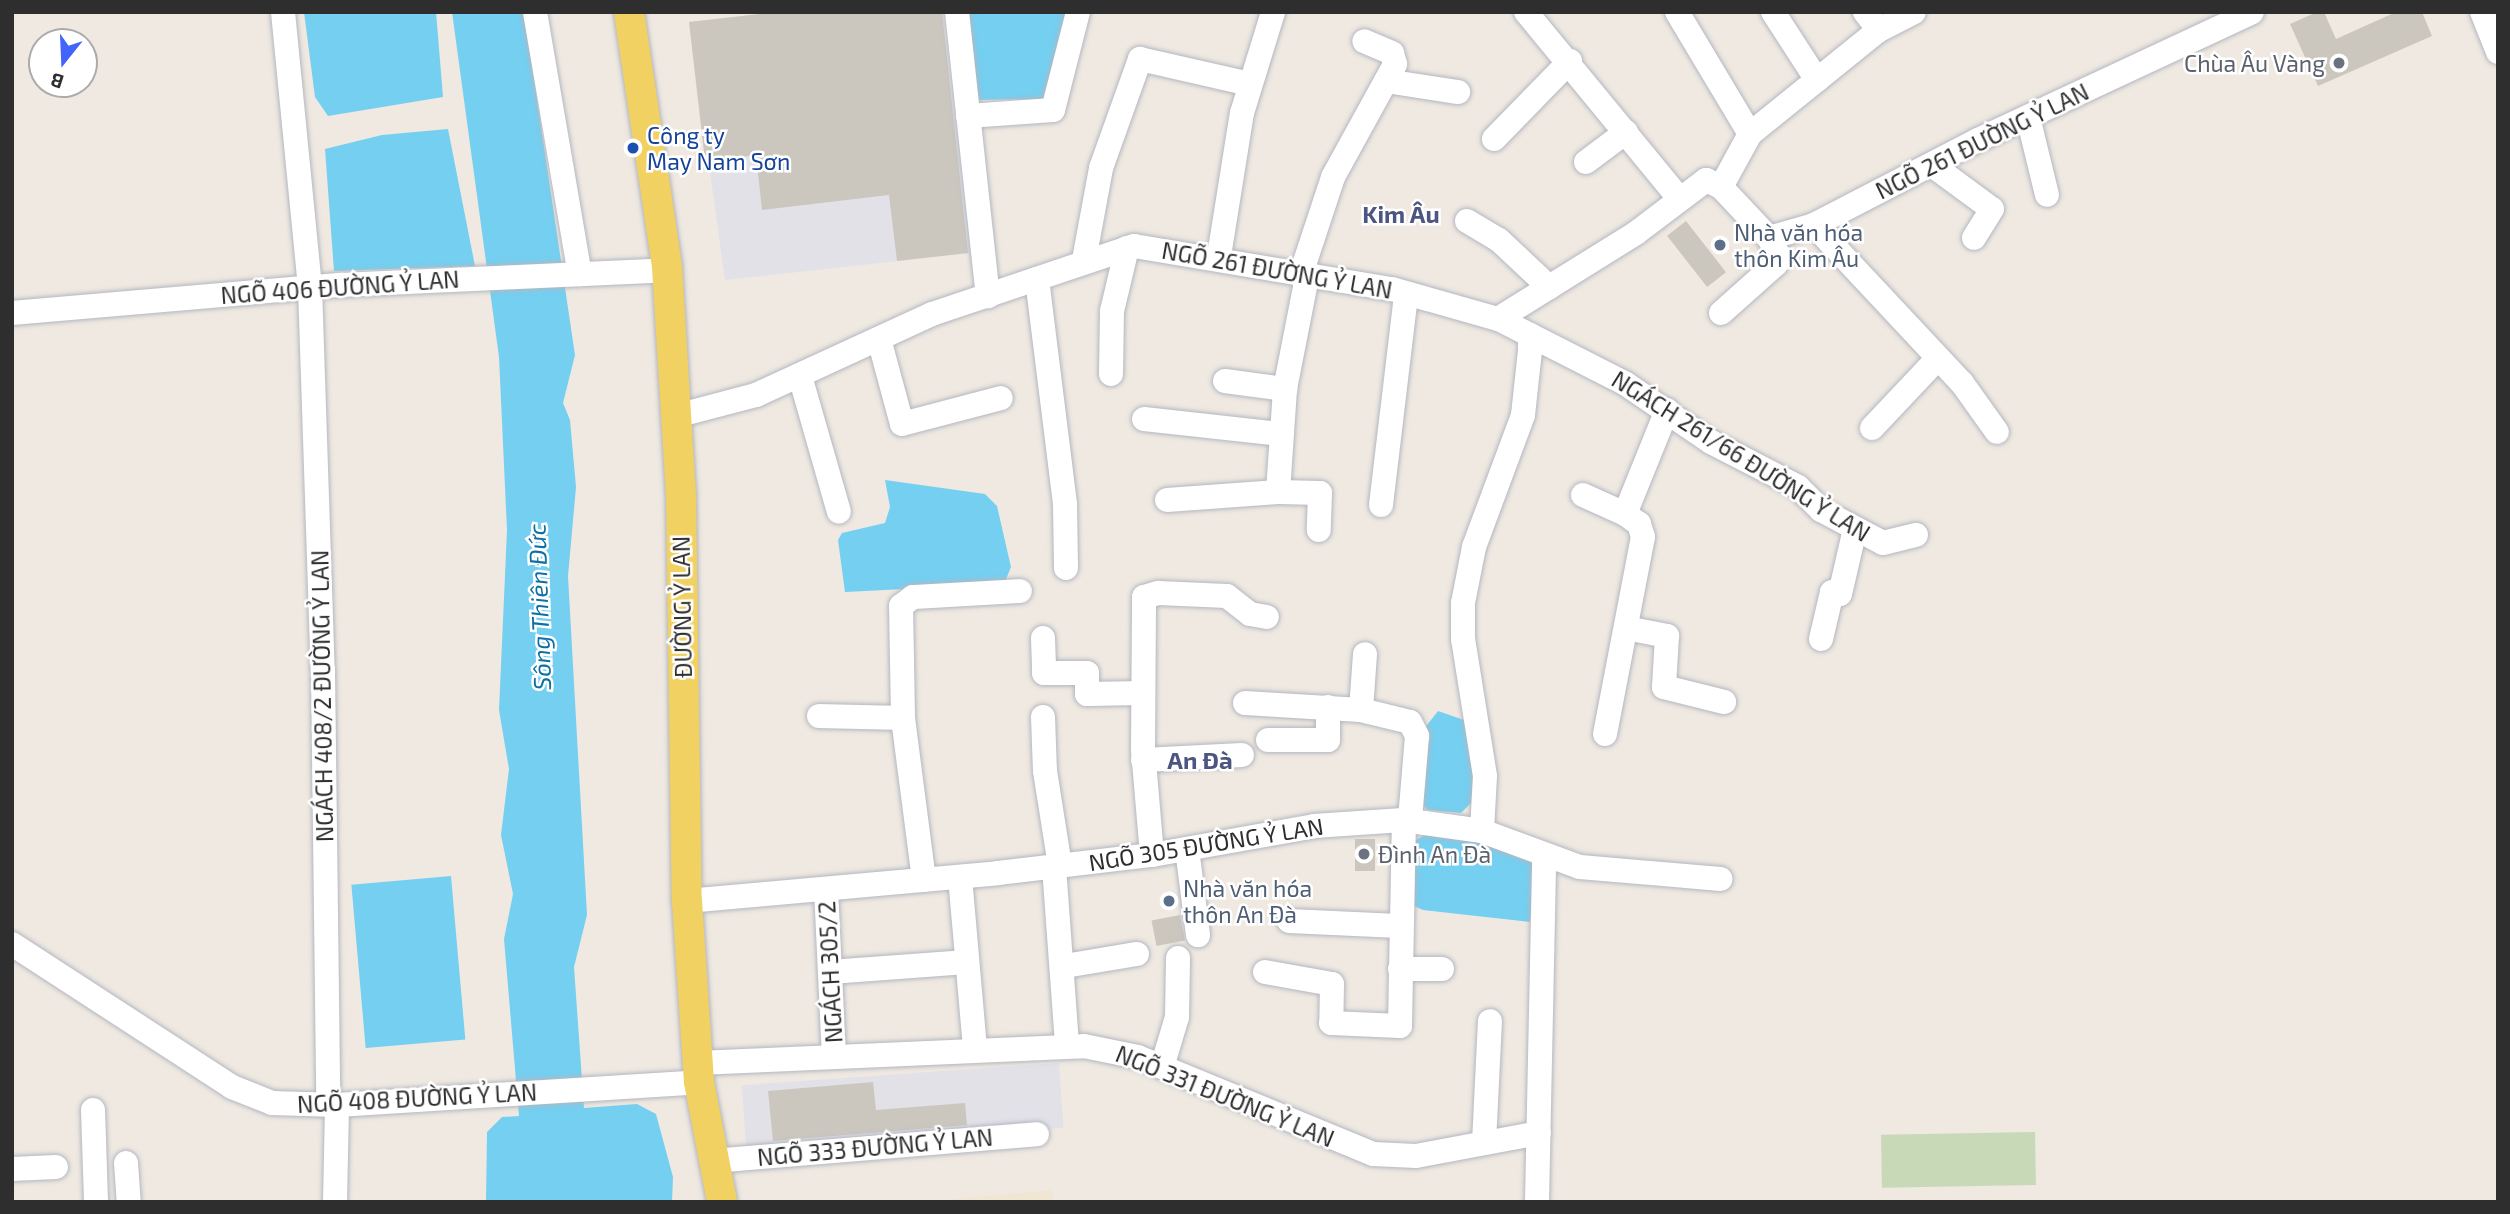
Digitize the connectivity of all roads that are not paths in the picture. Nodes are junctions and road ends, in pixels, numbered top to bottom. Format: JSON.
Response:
{"nodes":[{"id":1,"x":283,"y":12,"type":"edge"},
{"id":2,"x":535,"y":12,"type":"edge"},
{"id":3,"x":629,"y":12,"type":"edge"},
{"id":4,"x":957,"y":12,"type":"edge"},
{"id":5,"x":1078,"y":12,"type":"edge"},
{"id":6,"x":1273,"y":12,"type":"edge"},
{"id":7,"x":1526,"y":12,"type":"edge"},
{"id":8,"x":1677,"y":12,"type":"edge"},
{"id":9,"x":1773,"y":12,"type":"edge"},
{"id":10,"x":1914,"y":12,"type":"edge"},
{"id":11,"x":2252,"y":12,"type":"edge"},
{"id":12,"x":2482,"y":12,"type":"edge"},
{"id":13,"x":1872,"y":21,"type":"edge"},
{"id":14,"x":1364,"y":41,"type":"dead end"},
{"id":15,"x":2498,"y":52,"type":"edge"},
{"id":16,"x":1570,"y":61,"type":"junction"},
{"id":17,"x":1817,"y":80,"type":"junction"},
{"id":18,"x":1386,"y":81,"type":"junction"},
{"id":19,"x":1250,"y":84,"type":"junction"},
{"id":20,"x":1458,"y":92,"type":"dead end"},
{"id":21,"x":968,"y":116,"type":"junction"},
{"id":22,"x":2028,"y":117,"type":"junction"},
{"id":23,"x":1626,"y":132,"type":"junction"},
{"id":24,"x":1750,"y":134,"type":"junction"},
{"id":25,"x":1494,"y":139,"type":"dead end"},
{"id":26,"x":1586,"y":162,"type":"dead end"},
{"id":27,"x":1932,"y":165,"type":"junction"},
{"id":28,"x":1721,"y":187,"type":"junction"},
{"id":29,"x":2047,"y":195,"type":"dead end"},
{"id":30,"x":1679,"y":198,"type":"junction"},
{"id":31,"x":1467,"y":221,"type":"dead end"},
{"id":32,"x":1814,"y":225,"type":"junction"},
{"id":33,"x":1769,"y":238,"type":"junction"},
{"id":34,"x":1974,"y":239,"type":"dead end"},
{"id":35,"x":1127,"y":248,"type":"junction"},
{"id":36,"x":1219,"y":256,"type":"junction"},
{"id":37,"x":1084,"y":260,"type":"junction"},
{"id":38,"x":667,"y":270,"type":"junction"},
{"id":39,"x":1305,"y":272,"type":"junction"},
{"id":40,"x":580,"y":274,"type":"junction"},
{"id":41,"x":1037,"y":279,"type":"junction"},
{"id":42,"x":310,"y":287,"type":"junction"},
{"id":43,"x":1549,"y":287,"type":"junction"},
{"id":44,"x":1406,"y":294,"type":"junction"},
{"id":45,"x":988,"y":296,"type":"junction"},
{"id":46,"x":12,"y":313,"type":"edge"},
{"id":47,"x":1721,"y":313,"type":"dead end"},
{"id":48,"x":1498,"y":319,"type":"junction"},
{"id":49,"x":1531,"y":335,"type":"junction"},
{"id":50,"x":879,"y":339,"type":"junction"},
{"id":51,"x":1938,"y":358,"type":"junction"},
{"id":52,"x":1111,"y":374,"type":"dead end"},
{"id":53,"x":800,"y":376,"type":"junction"},
{"id":54,"x":1225,"y":382,"type":"dead end"},
{"id":55,"x":1285,"y":389,"type":"junction"},
{"id":56,"x":1001,"y":398,"type":"dead end"},
{"id":57,"x":1667,"y":410,"type":"junction"},
{"id":58,"x":676,"y":416,"type":"junction"},
{"id":59,"x":1144,"y":419,"type":"dead end"},
{"id":60,"x":1872,"y":428,"type":"dead end"},
{"id":61,"x":1997,"y":432,"type":"dead end"},
{"id":62,"x":1279,"y":434,"type":"junction"},
{"id":63,"x":1278,"y":492,"type":"junction"},
{"id":64,"x":1583,"y":495,"type":"dead end"},
{"id":65,"x":1167,"y":500,"type":"dead end"},
{"id":66,"x":1381,"y":505,"type":"dead end"},
{"id":67,"x":839,"y":512,"type":"dead end"},
{"id":68,"x":1625,"y":514,"type":"junction"},
{"id":69,"x":1855,"y":528,"type":"junction"},
{"id":70,"x":1319,"y":530,"type":"dead end"},
{"id":71,"x":1916,"y":535,"type":"dead end"},
{"id":72,"x":1066,"y":568,"type":"dead end"},
{"id":73,"x":1020,"y":591,"type":"dead end"},
{"id":74,"x":1267,"y":617,"type":"dead end"},
{"id":75,"x":1626,"y":628,"type":"junction"},
{"id":76,"x":1043,"y":638,"type":"dead end"},
{"id":77,"x":1821,"y":639,"type":"dead end"},
{"id":78,"x":1365,"y":654,"type":"dead end"},
{"id":79,"x":1143,"y":693,"type":"junction"},
{"id":80,"x":1724,"y":702,"type":"dead end"},
{"id":81,"x":1245,"y":703,"type":"dead end"},
{"id":82,"x":1328,"y":707,"type":"junction"},
{"id":83,"x":1361,"y":710,"type":"junction"},
{"id":84,"x":819,"y":716,"type":"dead end"},
{"id":85,"x":1043,"y":717,"type":"dead end"},
{"id":86,"x":903,"y":718,"type":"junction"},
{"id":87,"x":1605,"y":734,"type":"dead end"},
{"id":88,"x":1268,"y":740,"type":"dead end"},
{"id":89,"x":1242,"y":755,"type":"dead end"},
{"id":90,"x":1143,"y":760,"type":"junction"},
{"id":91,"x":1407,"y":820,"type":"junction"},
{"id":92,"x":1482,"y":831,"type":"junction"},
{"id":93,"x":1187,"y":849,"type":"junction"},
{"id":94,"x":1152,"y":855,"type":"junction"},
{"id":95,"x":1544,"y":855,"type":"junction"},
{"id":96,"x":1057,"y":866,"type":"junction"},
{"id":97,"x":960,"y":877,"type":"junction"},
{"id":98,"x":1720,"y":879,"type":"dead end"},
{"id":99,"x":924,"y":880,"type":"junction"},
{"id":100,"x":826,"y":889,"type":"junction"},
{"id":101,"x":687,"y":901,"type":"junction"},
{"id":102,"x":1289,"y":921,"type":"dead end"},
{"id":103,"x":1399,"y":926,"type":"junction"},
{"id":104,"x":1198,"y":935,"type":"dead end"},
{"id":105,"x":12,"y":944,"type":"edge"},
{"id":106,"x":1137,"y":954,"type":"dead end"},
{"id":107,"x":1178,"y":958,"type":"dead end"},
{"id":108,"x":967,"y":962,"type":"junction"},
{"id":109,"x":1065,"y":966,"type":"junction"},
{"id":110,"x":1400,"y":969,"type":"junction"},
{"id":111,"x":1442,"y":969,"type":"dead end"},
{"id":112,"x":830,"y":972,"type":"junction"},
{"id":113,"x":1265,"y":972,"type":"dead end"},
{"id":114,"x":1490,"y":1021,"type":"dead end"},
{"id":115,"x":1067,"y":1045,"type":"junction"},
{"id":116,"x":975,"y":1049,"type":"junction"},
{"id":117,"x":834,"y":1056,"type":"junction"},
{"id":118,"x":1162,"y":1067,"type":"junction"},
{"id":119,"x":698,"y":1072,"type":"junction"},
{"id":120,"x":329,"y":1105,"type":"junction"},
{"id":121,"x":93,"y":1110,"type":"dead end"},
{"id":122,"x":1539,"y":1133,"type":"junction"},
{"id":123,"x":1037,"y":1134,"type":"dead end"},
{"id":124,"x":1484,"y":1143,"type":"junction"},
{"id":125,"x":712,"y":1161,"type":"junction"},
{"id":126,"x":126,"y":1163,"type":"dead end"},
{"id":127,"x":56,"y":1167,"type":"dead end"},
{"id":128,"x":12,"y":1169,"type":"edge"},
{"id":129,"x":96,"y":1202,"type":"edge"},
{"id":130,"x":129,"y":1202,"type":"edge"},
{"id":131,"x":318,"y":1202,"type":"edge"},
{"id":132,"x":335,"y":1202,"type":"edge"},
{"id":133,"x":722,"y":1202,"type":"edge"},
{"id":134,"x":1538,"y":1202,"type":"edge"}],
"edges":[{"from":1,"to":42,"type":"street","name":"NGÁCH 408/2 ĐƯỜNG Ỷ LAN"},
{"from":2,"to":40,"type":"street"},
{"from":3,"to":38,"type":"main road","name":"ĐƯỜNG Ỷ LAN"},
{"from":4,"to":21,"type":"street"},
{"from":5,"to":21,"type":"street"},
{"from":6,"to":19,"type":"street"},
{"from":7,"to":16,"type":"street"},
{"from":8,"to":24,"type":"street"},
{"from":9,"to":17,"type":"street"},
{"from":10,"to":13,"type":"street"},
{"from":11,"to":22,"type":"street","name":"NGÕ 261 ĐƯỜNG Ỷ LAN"},
{"from":12,"to":15,"type":"street"},
{"from":13,"to":17,"type":"street"},
{"from":14,"to":18,"type":"street"},
{"from":16,"to":23,"type":"street"},
{"from":16,"to":25,"type":"street"},
{"from":17,"to":24,"type":"street"},
{"from":18,"to":20,"type":"street"},
{"from":18,"to":39,"type":"street"},
{"from":19,"to":36,"type":"street"},
{"from":19,"to":37,"type":"street"},
{"from":21,"to":45,"type":"street"},
{"from":22,"to":27,"type":"street","name":"NGÕ 261 ĐƯỜNG Ỷ LAN"},
{"from":22,"to":29,"type":"street"},
{"from":23,"to":26,"type":"street"},
{"from":23,"to":30,"type":"street"},
{"from":24,"to":28,"type":"street"},
{"from":27,"to":32,"type":"street","name":"NGÕ 261 ĐƯỜNG Ỷ LAN"},
{"from":27,"to":34,"type":"street"},
{"from":28,"to":30,"type":"street"},
{"from":28,"to":33,"type":"street"},
{"from":30,"to":43,"type":"street"},
{"from":31,"to":43,"type":"street"},
{"from":32,"to":33,"type":"street","name":"NGÕ 261 ĐƯỜNG Ỷ LAN"},
{"from":32,"to":51,"type":"street"},
{"from":33,"to":47,"type":"street"},
{"from":35,"to":36,"type":"street","name":"NGÕ 261 ĐƯỜNG Ỷ LAN"},
{"from":35,"to":37,"type":"street","name":"NGÕ 261 ĐƯỜNG Ỷ LAN"},
{"from":35,"to":52,"type":"street"},
{"from":36,"to":39,"type":"street","name":"NGÕ 261 ĐƯỜNG Ỷ LAN"},
{"from":37,"to":41,"type":"street","name":"NGÕ 261 ĐƯỜNG Ỷ LAN"},
{"from":38,"to":40,"type":"street","name":"NGÕ 406 ĐƯỜNG Ỷ LAN"},
{"from":38,"to":58,"type":"main road","name":"ĐƯỜNG Ỷ LAN"},
{"from":39,"to":44,"type":"street","name":"NGÕ 261 ĐƯỜNG Ỷ LAN"},
{"from":39,"to":55,"type":"street"},
{"from":40,"to":42,"type":"street","name":"NGÕ 406 ĐƯỜNG Ỷ LAN"},
{"from":41,"to":45,"type":"street","name":"NGÕ 261 ĐƯỜNG Ỷ LAN"},
{"from":41,"to":72,"type":"street"},
{"from":42,"to":46,"type":"street","name":"NGÕ 406 ĐƯỜNG Ỷ LAN"},
{"from":42,"to":120,"type":"street","name":"NGÁCH 408/2 ĐƯỜNG Ỷ LAN"},
{"from":43,"to":48,"type":"street"},
{"from":44,"to":48,"type":"street","name":"NGÕ 261 ĐƯỜNG Ỷ LAN"},
{"from":44,"to":66,"type":"street"},
{"from":45,"to":50,"type":"street","name":"NGÕ 261 ĐƯỜNG Ỷ LAN"},
{"from":48,"to":49,"type":"street","name":"NGÕ 261 ĐƯỜNG Ỷ LAN"},
{"from":49,"to":57,"type":"street","name":"NGÁCH 261/66 ĐƯỜNG Ỷ LAN"},
{"from":49,"to":92,"type":"street"},
{"from":50,"to":53,"type":"street","name":"NGÕ 261 ĐƯỜNG Ỷ LAN"},
{"from":50,"to":56,"type":"street"},
{"from":51,"to":60,"type":"street"},
{"from":51,"to":61,"type":"street"},
{"from":53,"to":58,"type":"street","name":"NGÕ 261 ĐƯỜNG Ỷ LAN"},
{"from":53,"to":67,"type":"street"},
{"from":54,"to":55,"type":"street"},
{"from":55,"to":62,"type":"street"},
{"from":57,"to":68,"type":"street"},
{"from":57,"to":69,"type":"street","name":"NGÁCH 261/66 ĐƯỜNG Ỷ LAN"},
{"from":58,"to":101,"type":"main road","name":"ĐƯỜNG Ỷ LAN"},
{"from":59,"to":62,"type":"street"},
{"from":62,"to":63,"type":"street"},
{"from":63,"to":65,"type":"street"},
{"from":63,"to":70,"type":"street"},
{"from":64,"to":68,"type":"street"},
{"from":68,"to":75,"type":"street"},
{"from":69,"to":71,"type":"street","name":"NGÁCH 261/66 ĐƯỜNG Ỷ LAN"},
{"from":69,"to":77,"type":"street"},
{"from":73,"to":86,"type":"street"},
{"from":74,"to":79,"type":"street"},
{"from":75,"to":80,"type":"street"},
{"from":75,"to":87,"type":"street"},
{"from":76,"to":79,"type":"street"},
{"from":78,"to":83,"type":"street"},
{"from":79,"to":90,"type":"street"},
{"from":81,"to":82,"type":"street"},
{"from":82,"to":83,"type":"street"},
{"from":82,"to":88,"type":"street"},
{"from":83,"to":91,"type":"street"},
{"from":84,"to":86,"type":"street"},
{"from":85,"to":96,"type":"street"},
{"from":86,"to":99,"type":"street"},
{"from":89,"to":90,"type":"street"},
{"from":90,"to":94,"type":"street"},
{"from":91,"to":92,"type":"street","name":"NGÕ 305 ĐƯỜNG Ỷ LAN"},
{"from":91,"to":93,"type":"street","name":"NGÕ 305 ĐƯỜNG Ỷ LAN"},
{"from":91,"to":103,"type":"street"},
{"from":92,"to":95,"type":"street","name":"NGÕ 305 ĐƯỜNG Ỷ LAN"},
{"from":93,"to":94,"type":"street","name":"NGÕ 305 ĐƯỜNG Ỷ LAN"},
{"from":93,"to":104,"type":"street"},
{"from":94,"to":96,"type":"street","name":"NGÕ 305 ĐƯỜNG Ỷ LAN"},
{"from":95,"to":98,"type":"street","name":"NGÕ 305 ĐƯỜNG Ỷ LAN"},
{"from":95,"to":122,"type":"street"},
{"from":96,"to":97,"type":"street","name":"NGÕ 305 ĐƯỜNG Ỷ LAN"},
{"from":96,"to":109,"type":"street"},
{"from":97,"to":99,"type":"street","name":"NGÕ 305 ĐƯỜNG Ỷ LAN"},
{"from":97,"to":108,"type":"street"},
{"from":99,"to":100,"type":"street","name":"NGÕ 305 ĐƯỜNG Ỷ LAN"},
{"from":100,"to":101,"type":"street","name":"NGÕ 305 ĐƯỜNG Ỷ LAN"},
{"from":100,"to":112,"type":"street","name":"NGÁCH 305/2"},
{"from":101,"to":119,"type":"main road","name":"ĐƯỜNG Ỷ LAN"},
{"from":102,"to":103,"type":"street"},
{"from":103,"to":110,"type":"street"},
{"from":105,"to":120,"type":"street","name":"NGÕ 408 ĐƯỜNG Ỷ LAN"},
{"from":106,"to":109,"type":"street"},
{"from":107,"to":118,"type":"street"},
{"from":108,"to":112,"type":"street"},
{"from":108,"to":116,"type":"street"},
{"from":109,"to":115,"type":"street"},
{"from":110,"to":111,"type":"street"},
{"from":110,"to":113,"type":"street"},
{"from":112,"to":117,"type":"street","name":"NGÁCH 305/2"},
{"from":114,"to":124,"type":"street"},
{"from":115,"to":116,"type":"street","name":"NGÕ 331 ĐƯỜNG Ỷ LAN"},
{"from":115,"to":118,"type":"street","name":"NGÕ 331 ĐƯỜNG Ỷ LAN"},
{"from":116,"to":117,"type":"street","name":"NGÕ 331 ĐƯỜNG Ỷ LAN"},
{"from":117,"to":119,"type":"street","name":"NGÕ 331 ĐƯỜNG Ỷ LAN"},
{"from":118,"to":124,"type":"street","name":"NGÕ 331 ĐƯỜNG Ỷ LAN"},
{"from":119,"to":120,"type":"street","name":"NGÕ 408 ĐƯỜNG Ỷ LAN"},
{"from":119,"to":125,"type":"main road","name":"ĐƯỜNG Ỷ LAN"},
{"from":120,"to":131,"type":"street"},
{"from":120,"to":132,"type":"street"},
{"from":121,"to":129,"type":"street"},
{"from":122,"to":124,"type":"street","name":"NGÕ 331 ĐƯỜNG Ỷ LAN"},
{"from":122,"to":134,"type":"street"},
{"from":123,"to":125,"type":"street","name":"NGÕ 333 ĐƯỜNG Ỷ LAN"},
{"from":125,"to":133,"type":"main road","name":"ĐƯỜNG Ỷ LAN"},
{"from":126,"to":130,"type":"street"},
{"from":127,"to":128,"type":"street"}]}
